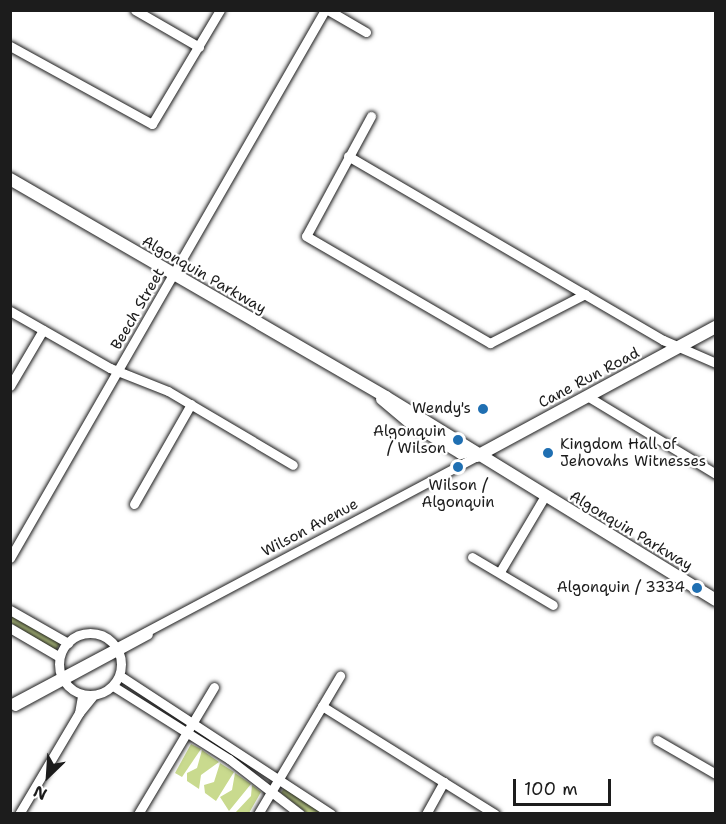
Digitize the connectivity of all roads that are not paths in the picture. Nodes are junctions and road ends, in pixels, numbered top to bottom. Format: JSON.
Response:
{"nodes":[{"id":1,"x":135,"y":10,"type":"edge"},
{"id":2,"x":220,"y":10,"type":"edge"},
{"id":3,"x":326,"y":10,"type":"edge"},
{"id":4,"x":366,"y":32,"type":"dead end"},
{"id":5,"x":10,"y":46,"type":"edge"},
{"id":6,"x":199,"y":46,"type":"junction"},
{"id":7,"x":371,"y":116,"type":"dead end"},
{"id":8,"x":348,"y":156,"type":"junction"},
{"id":9,"x":10,"y":179,"type":"edge"},
{"id":10,"x":174,"y":274,"type":"junction"},
{"id":11,"x":585,"y":294,"type":"junction"},
{"id":12,"x":10,"y":311,"type":"edge"},
{"id":13,"x":716,"y":327,"type":"edge"},
{"id":14,"x":43,"y":330,"type":"junction"},
{"id":15,"x":680,"y":345,"type":"junction"},
{"id":16,"x":716,"y":363,"type":"edge"},
{"id":17,"x":119,"y":372,"type":"junction"},
{"id":18,"x":10,"y":386,"type":"edge"},
{"id":19,"x":587,"y":396,"type":"junction"},
{"id":20,"x":191,"y":404,"type":"junction"},
{"id":21,"x":473,"y":454,"type":"junction"},
{"id":22,"x":293,"y":465,"type":"dead end"},
{"id":23,"x":716,"y":474,"type":"edge"},
{"id":24,"x":545,"y":496,"type":"junction"},
{"id":25,"x":134,"y":504,"type":"dead end"},
{"id":26,"x":14,"y":545,"type":"edge"},
{"id":27,"x":472,"y":557,"type":"dead end"},
{"id":28,"x":10,"y":558,"type":"edge"},
{"id":29,"x":501,"y":570,"type":"junction"},
{"id":30,"x":716,"y":600,"type":"edge"},
{"id":31,"x":553,"y":604,"type":"dead end"},
{"id":32,"x":10,"y":610,"type":"edge"},
{"id":33,"x":10,"y":628,"type":"edge"},
{"id":34,"x":68,"y":643,"type":"junction"},
{"id":35,"x":117,"y":650,"type":"junction"},
{"id":36,"x":58,"y":656,"type":"junction"},
{"id":37,"x":340,"y":676,"type":"dead end"},
{"id":38,"x":122,"y":677,"type":"junction"},
{"id":39,"x":63,"y":679,"type":"junction"},
{"id":40,"x":113,"y":686,"type":"junction"},
{"id":41,"x":214,"y":687,"type":"dead end"},
{"id":42,"x":82,"y":696,"type":"junction"},
{"id":43,"x":92,"y":697,"type":"junction"},
{"id":44,"x":10,"y":706,"type":"edge"},
{"id":45,"x":322,"y":706,"type":"junction"},
{"id":46,"x":79,"y":713,"type":"junction"},
{"id":47,"x":194,"y":720,"type":"junction"},
{"id":48,"x":187,"y":730,"type":"junction"},
{"id":49,"x":657,"y":740,"type":"dead end"},
{"id":50,"x":716,"y":774,"type":"edge"},
{"id":51,"x":280,"y":777,"type":"junction"},
{"id":52,"x":444,"y":782,"type":"junction"},
{"id":53,"x":271,"y":790,"type":"junction"},
{"id":54,"x":19,"y":813,"type":"edge"},
{"id":55,"x":138,"y":813,"type":"edge"},
{"id":56,"x":258,"y":813,"type":"edge"},
{"id":57,"x":300,"y":813,"type":"edge"},
{"id":58,"x":331,"y":813,"type":"edge"},
{"id":59,"x":426,"y":813,"type":"edge"},
{"id":60,"x":495,"y":813,"type":"edge"}],
"edges":[{"from":1,"to":6,"type":"street"},
{"from":2,"to":6,"type":"street"},
{"from":3,"to":4,"type":"street"},
{"from":3,"to":10,"type":"street","name":"Beech Street"},
{"from":5,"to":6,"type":"street"},
{"from":7,"to":8,"type":"street"},
{"from":8,"to":11,"type":"street"},
{"from":8,"to":11,"type":"street"},
{"from":9,"to":10,"type":"main road","name":"Algonquin Parkway"},
{"from":10,"to":17,"type":"street","name":"Beech Street"},
{"from":10,"to":21,"type":"main road","name":"Algonquin Parkway"},
{"from":11,"to":15,"type":"street"},
{"from":12,"to":14,"type":"street"},
{"from":13,"to":15,"type":"main road","name":"Cane Run Road"},
{"from":14,"to":17,"type":"street"},
{"from":14,"to":18,"type":"street"},
{"from":15,"to":16,"type":"street"},
{"from":15,"to":19,"type":"main road","name":"Cane Run Road"},
{"from":17,"to":20,"type":"street"},
{"from":17,"to":26,"type":"street","name":"Beech Street"},
{"from":19,"to":21,"type":"main road","name":"Cane Run Road"},
{"from":19,"to":23,"type":"street"},
{"from":20,"to":22,"type":"street"},
{"from":20,"to":25,"type":"street"},
{"from":21,"to":24,"type":"main road","name":"Algonquin Parkway"},
{"from":21,"to":35,"type":"street","name":"Wilson Avenue"},
{"from":24,"to":29,"type":"street"},
{"from":24,"to":30,"type":"main road","name":"Algonquin Parkway"},
{"from":26,"to":28,"type":"street","name":"Beech Street"},
{"from":27,"to":29,"type":"street"},
{"from":29,"to":31,"type":"street"},
{"from":32,"to":34,"type":"street"},
{"from":33,"to":36,"type":"street"},
{"from":34,"to":35,"type":"street"},
{"from":34,"to":36,"type":"street"},
{"from":35,"to":38,"type":"street"},
{"from":35,"to":39,"type":"street","name":"Wilson Avenue"},
{"from":36,"to":39,"type":"street"},
{"from":37,"to":45,"type":"street"},
{"from":38,"to":40,"type":"street"},
{"from":38,"to":47,"type":"street"},
{"from":39,"to":42,"type":"street"},
{"from":39,"to":44,"type":"street","name":"Wilson Avenue"},
{"from":40,"to":43,"type":"street"},
{"from":40,"to":48,"type":"street"},
{"from":41,"to":47,"type":"street"},
{"from":42,"to":43,"type":"street"},
{"from":42,"to":46,"type":"street"},
{"from":43,"to":46,"type":"street"},
{"from":45,"to":51,"type":"street"},
{"from":45,"to":52,"type":"street"},
{"from":46,"to":54,"type":"street"},
{"from":47,"to":48,"type":"street"},
{"from":47,"to":51,"type":"street"},
{"from":48,"to":53,"type":"street"},
{"from":48,"to":55,"type":"street"},
{"from":49,"to":50,"type":"street"},
{"from":51,"to":53,"type":"street"},
{"from":51,"to":58,"type":"street"},
{"from":52,"to":59,"type":"street"},
{"from":52,"to":60,"type":"street"},
{"from":53,"to":56,"type":"street"},
{"from":53,"to":57,"type":"street"}]}
